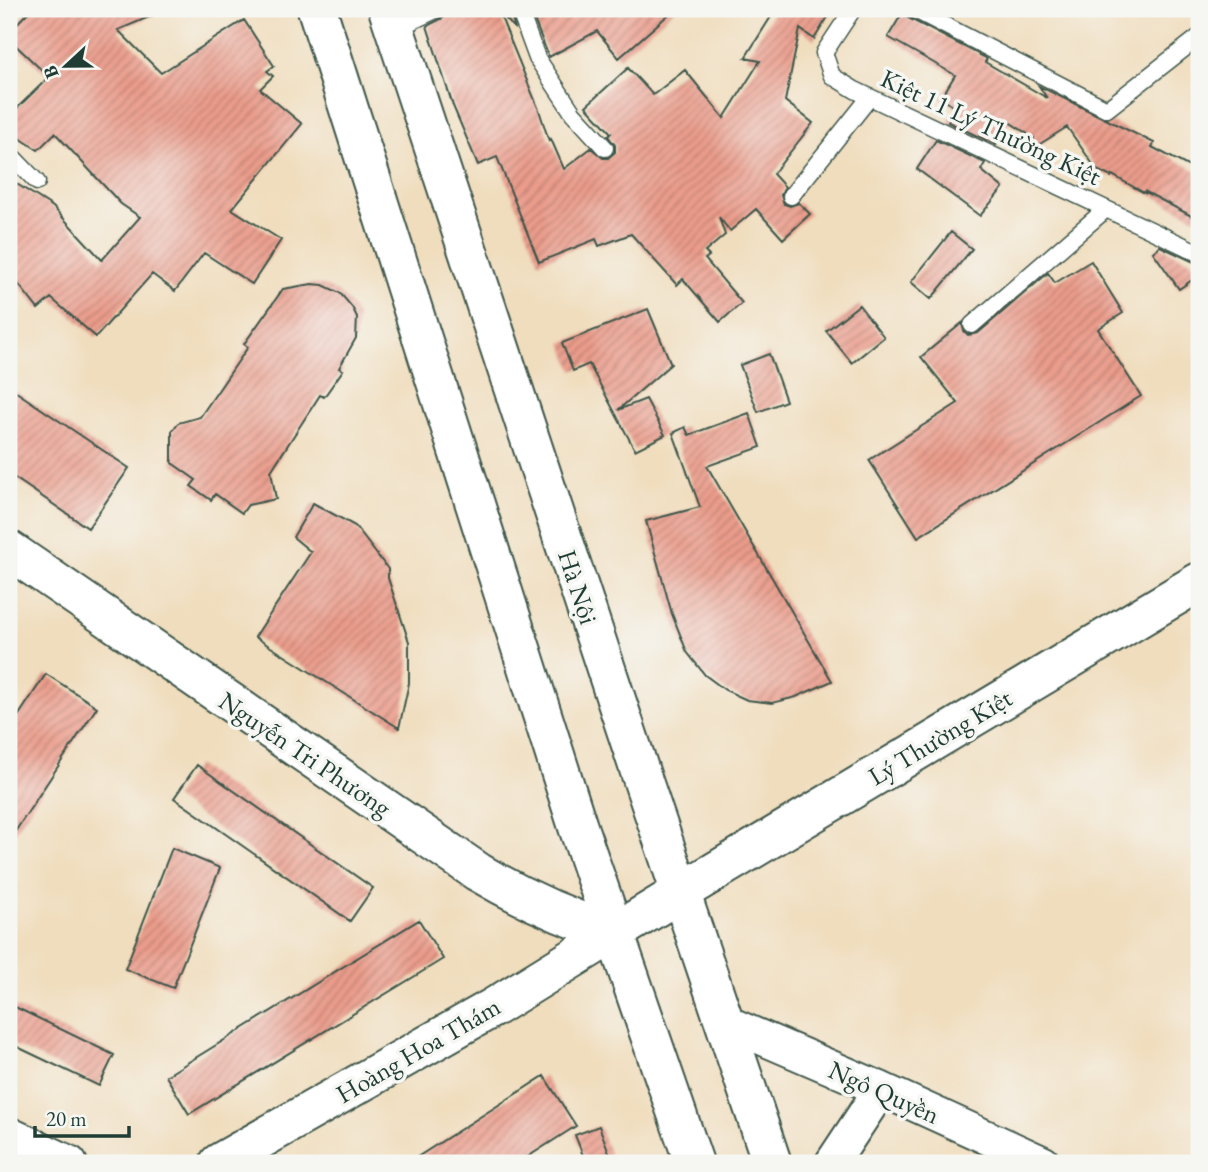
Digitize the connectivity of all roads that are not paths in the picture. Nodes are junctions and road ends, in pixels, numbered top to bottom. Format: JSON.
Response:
{"nodes":[{"id":1,"x":317,"y":9,"type":"edge"},
{"id":2,"x":438,"y":9,"type":"edge"},
{"id":3,"x":519,"y":9,"type":"edge"},
{"id":4,"x":853,"y":9,"type":"edge"},
{"id":5,"x":913,"y":9,"type":"edge"},
{"id":6,"x":391,"y":19,"type":"edge"},
{"id":7,"x":1199,"y":37,"type":"edge"},
{"id":8,"x":870,"y":97,"type":"junction"},
{"id":9,"x":605,"y":148,"type":"dead end"},
{"id":10,"x":9,"y":153,"type":"edge"},
{"id":11,"x":37,"y":182,"type":"dead end"},
{"id":12,"x":790,"y":195,"type":"dead end"},
{"id":13,"x":1106,"y":209,"type":"junction"},
{"id":14,"x":1199,"y":253,"type":"edge"},
{"id":15,"x":972,"y":325,"type":"dead end"},
{"id":16,"x":9,"y":550,"type":"edge"},
{"id":17,"x":1199,"y":582,"type":"edge"},
{"id":18,"x":681,"y":892,"type":"junction"},
{"id":19,"x":614,"y":933,"type":"junction"},
{"id":20,"x":724,"y":1022,"type":"junction"},
{"id":21,"x":881,"y":1090,"type":"junction"},
{"id":22,"x":9,"y":1134,"type":"edge"},
{"id":23,"x":70,"y":1163,"type":"edge"},
{"id":24,"x":219,"y":1163,"type":"edge"},
{"id":25,"x":694,"y":1163,"type":"edge"},
{"id":26,"x":772,"y":1163,"type":"edge"},
{"id":27,"x":832,"y":1163,"type":"edge"},
{"id":28,"x":1043,"y":1163,"type":"edge"}],
"edges":[{"from":1,"to":19,"type":"main road"},
{"from":2,"to":6,"type":"lane"},
{"from":3,"to":9,"type":"lane"},
{"from":4,"to":8,"type":"lane","name":"Kiệt 11 Lý Thường Kiệt"},
{"from":5,"to":7,"type":"lane"},
{"from":6,"to":18,"type":"main road","name":"Hà Nội"},
{"from":8,"to":12,"type":"lane"},
{"from":8,"to":13,"type":"lane","name":"Kiệt 11 Lý Thường Kiệt"},
{"from":10,"to":11,"type":"lane"},
{"from":13,"to":14,"type":"lane","name":"Kiệt 11 Lý Thường Kiệt"},
{"from":13,"to":15,"type":"lane"},
{"from":16,"to":19,"type":"main road","name":"Nguyễn Tri Phương"},
{"from":17,"to":18,"type":"main road","name":"Lý Thường Kiệt"},
{"from":18,"to":19,"type":"main road","name":"Lý Thường Kiệt"},
{"from":18,"to":20,"type":"main road","name":"Hà Nội"},
{"from":19,"to":24,"type":"main road","name":"Hoàng Hoa Thám"},
{"from":19,"to":25,"type":"main road"},
{"from":20,"to":21,"type":"street","name":"Ngô Quyền"},
{"from":20,"to":26,"type":"main road","name":"Hà Nội"},
{"from":21,"to":27,"type":"street"},
{"from":21,"to":28,"type":"street","name":"Ngô Quyền"},
{"from":22,"to":23,"type":"street"}]}
